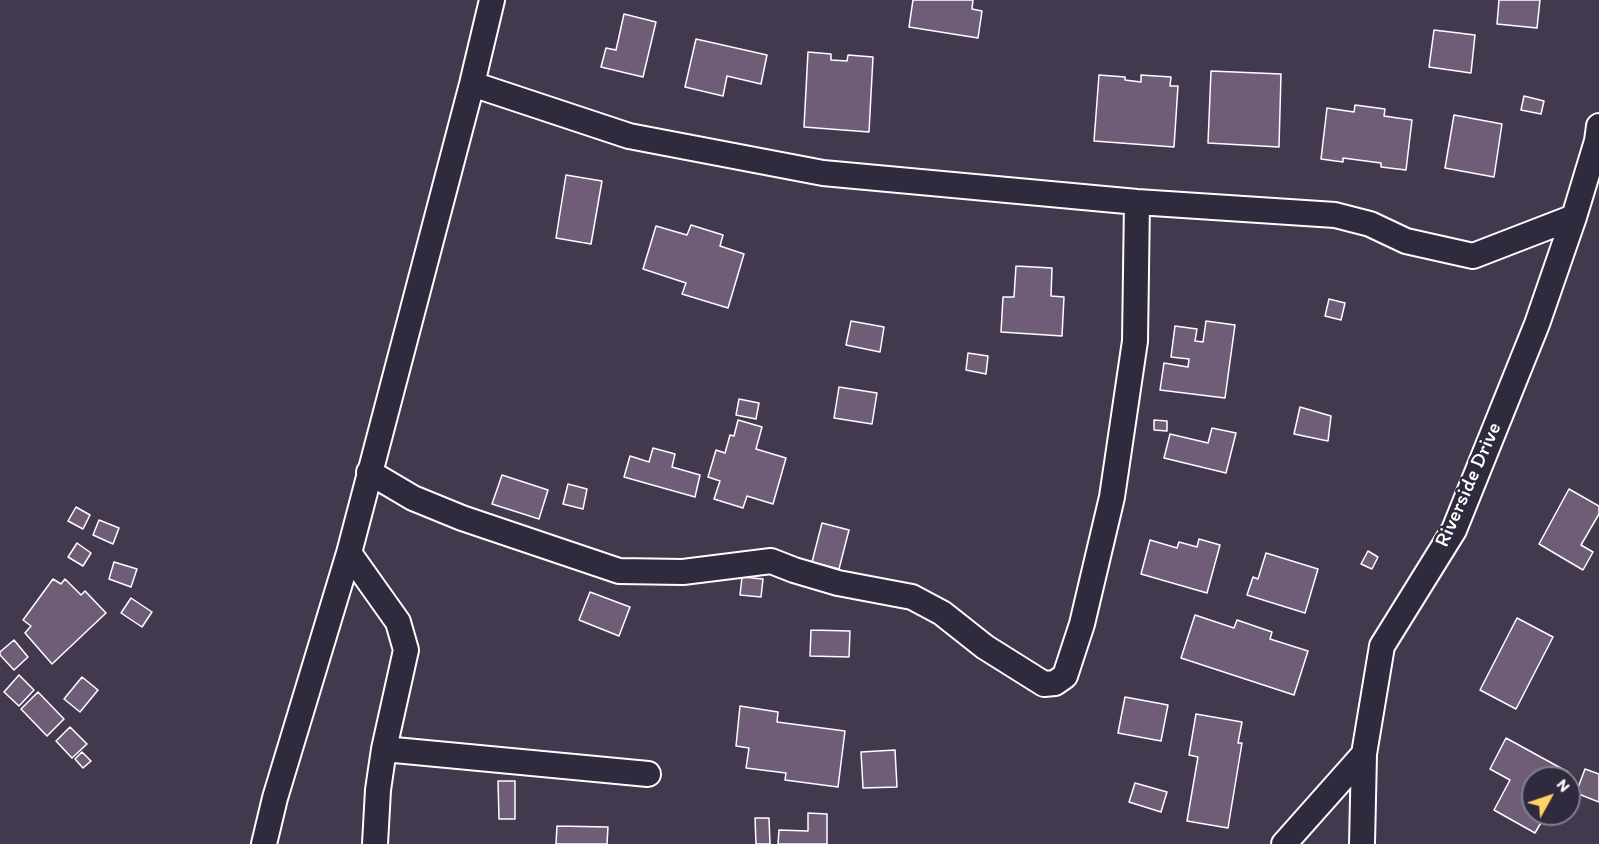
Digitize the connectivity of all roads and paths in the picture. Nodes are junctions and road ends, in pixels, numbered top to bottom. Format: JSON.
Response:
{"nodes":[{"id":1,"x":492,"y":0,"type":"edge"},
{"id":2,"x":472,"y":84,"type":"junction"},
{"id":3,"x":1599,"y":126,"type":"edge"},
{"id":4,"x":1137,"y":202,"type":"junction"},
{"id":5,"x":1574,"y":216,"type":"junction"},
{"id":6,"x":369,"y":472,"type":"junction"},
{"id":7,"x":349,"y":553,"type":"junction"},
{"id":8,"x":384,"y":749,"type":"junction"},
{"id":9,"x":1364,"y":754,"type":"junction"},
{"id":10,"x":648,"y":774,"type":"dead end"},
{"id":11,"x":264,"y":844,"type":"edge"},
{"id":12,"x":375,"y":844,"type":"edge"},
{"id":13,"x":1284,"y":844,"type":"edge"},
{"id":14,"x":1362,"y":844,"type":"edge"}],
"edges":[{"from":1,"to":2,"type":"street"},
{"from":2,"to":4,"type":"street"},
{"from":2,"to":6,"type":"street"},
{"from":3,"to":5,"type":"street","name":"Riverside Drive"},
{"from":4,"to":5,"type":"street"},
{"from":4,"to":6,"type":"street"},
{"from":5,"to":9,"type":"street","name":"Riverside Drive"},
{"from":6,"to":7,"type":"street"},
{"from":7,"to":8,"type":"street"},
{"from":7,"to":11,"type":"street"},
{"from":8,"to":10,"type":"street"},
{"from":8,"to":12,"type":"street"},
{"from":9,"to":13,"type":"street"},
{"from":9,"to":14,"type":"street","name":"Riverside Drive"}]}
